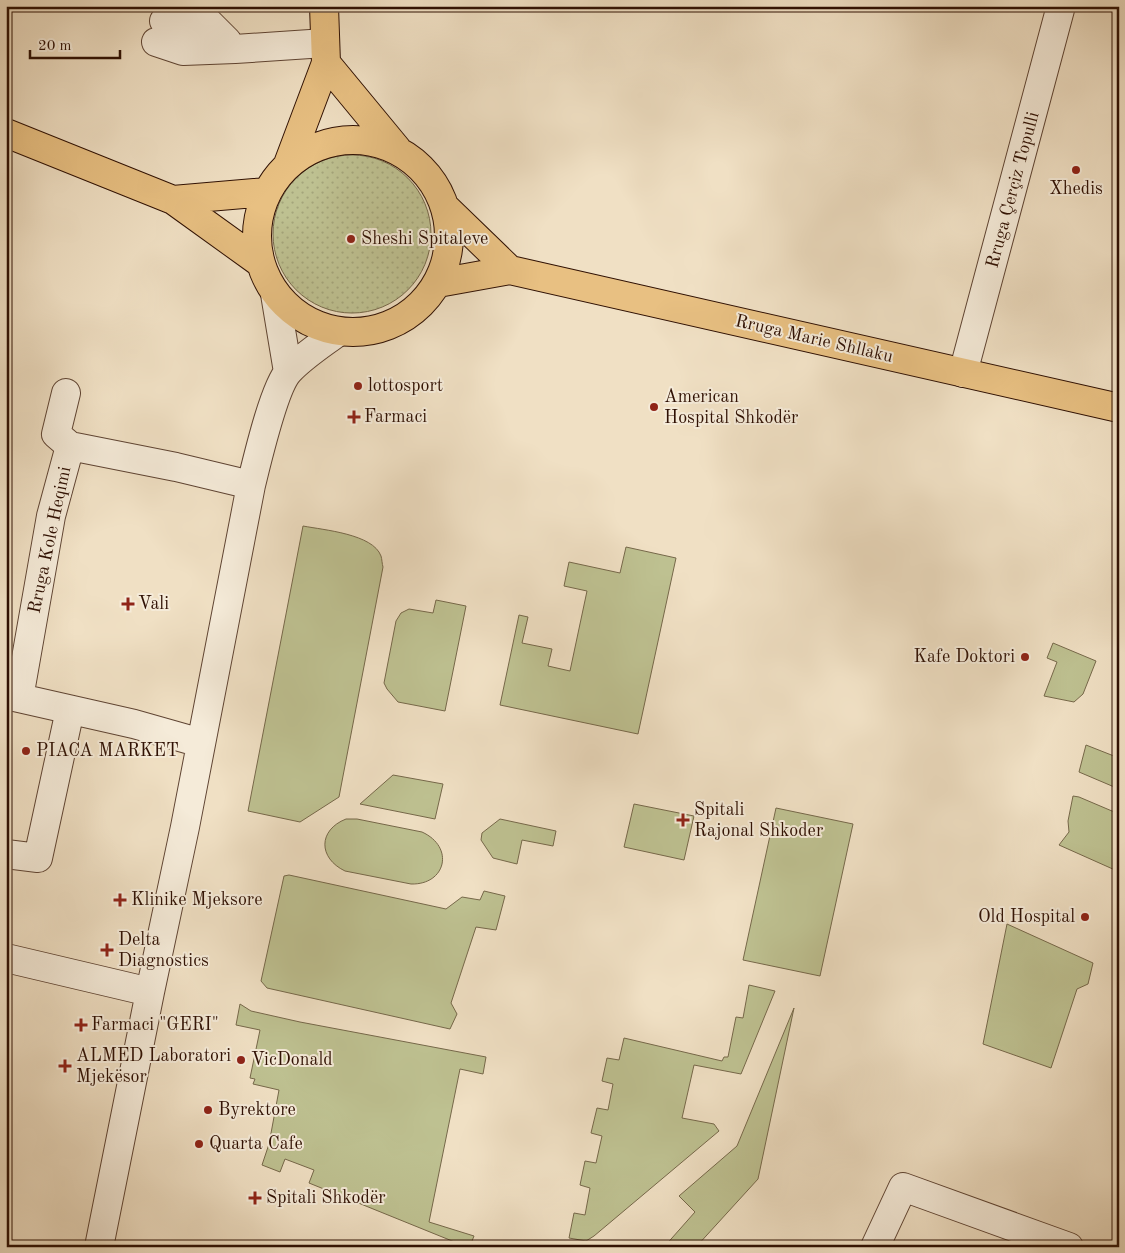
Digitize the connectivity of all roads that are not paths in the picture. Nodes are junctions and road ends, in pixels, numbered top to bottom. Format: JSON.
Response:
{"nodes":[{"id":1,"x":212,"y":6,"type":"edge"},
{"id":2,"x":324,"y":6,"type":"edge"},
{"id":3,"x":1061,"y":6,"type":"edge"},
{"id":4,"x":167,"y":23,"type":"edge"},
{"id":5,"x":236,"y":49,"type":"junction"},
{"id":6,"x":326,"y":53,"type":"junction"},
{"id":7,"x":6,"y":133,"type":"edge"},
{"id":8,"x":397,"y":149,"type":"junction"},
{"id":9,"x":288,"y":164,"type":"junction"},
{"id":10,"x":266,"y":192,"type":"junction"},
{"id":11,"x":173,"y":200,"type":"junction"},
{"id":12,"x":446,"y":208,"type":"junction"},
{"id":13,"x":259,"y":262,"type":"junction"},
{"id":14,"x":510,"y":270,"type":"junction"},
{"id":15,"x":438,"y":283,"type":"junction"},
{"id":16,"x":275,"y":294,"type":"junction"},
{"id":17,"x":338,"y":332,"type":"junction"},
{"id":18,"x":288,"y":372,"type":"junction"},
{"id":19,"x":964,"y":373,"type":"junction"},
{"id":20,"x":66,"y":393,"type":"dead end"},
{"id":21,"x":1119,"y":408,"type":"edge"},
{"id":22,"x":70,"y":446,"type":"junction"},
{"id":23,"x":251,"y":485,"type":"junction"},
{"id":24,"x":13,"y":697,"type":"edge"},
{"id":25,"x":70,"y":710,"type":"junction"},
{"id":26,"x":201,"y":743,"type":"junction"},
{"id":27,"x":6,"y":854,"type":"edge"},
{"id":28,"x":6,"y":958,"type":"edge"},
{"id":29,"x":150,"y":992,"type":"junction"},
{"id":30,"x":99,"y":1247,"type":"edge"},
{"id":31,"x":875,"y":1247,"type":"edge"},
{"id":32,"x":1069,"y":1247,"type":"edge"}],
"edges":[{"from":1,"to":5,"type":"street"},
{"from":2,"to":6,"type":"main road"},
{"from":3,"to":19,"type":"street","name":"Rruga Çerçiz Topulli"},
{"from":4,"to":5,"type":"street"},
{"from":4,"to":5,"type":"street"},
{"from":5,"to":6,"type":"street"},
{"from":6,"to":8,"type":"main road"},
{"from":6,"to":9,"type":"main road"},
{"from":7,"to":11,"type":"main road"},
{"from":8,"to":9,"type":"main road"},
{"from":8,"to":12,"type":"main road"},
{"from":9,"to":10,"type":"main road"},
{"from":10,"to":11,"type":"main road"},
{"from":10,"to":13,"type":"main road"},
{"from":11,"to":13,"type":"main road"},
{"from":12,"to":14,"type":"main road"},
{"from":12,"to":15,"type":"main road"},
{"from":13,"to":16,"type":"main road"},
{"from":14,"to":15,"type":"main road"},
{"from":14,"to":19,"type":"main road","name":"Rruga Marie Shllaku"},
{"from":15,"to":17,"type":"main road"},
{"from":16,"to":17,"type":"main road"},
{"from":16,"to":18,"type":"street"},
{"from":17,"to":18,"type":"street"},
{"from":18,"to":23,"type":"street"},
{"from":19,"to":21,"type":"main road","name":"Rruga Marie Shllaku"},
{"from":20,"to":22,"type":"street"},
{"from":22,"to":23,"type":"street","name":"Rruga Kole Heqimi"},
{"from":22,"to":24,"type":"street","name":"Rruga Kole Heqimi"},
{"from":23,"to":26,"type":"street"},
{"from":24,"to":25,"type":"street","name":"Rruga Kole Heqimi"},
{"from":25,"to":26,"type":"street","name":"Rruga Kole Heqimi"},
{"from":25,"to":27,"type":"street"},
{"from":26,"to":29,"type":"street"},
{"from":28,"to":29,"type":"street"},
{"from":29,"to":30,"type":"street"},
{"from":31,"to":32,"type":"street"}]}
